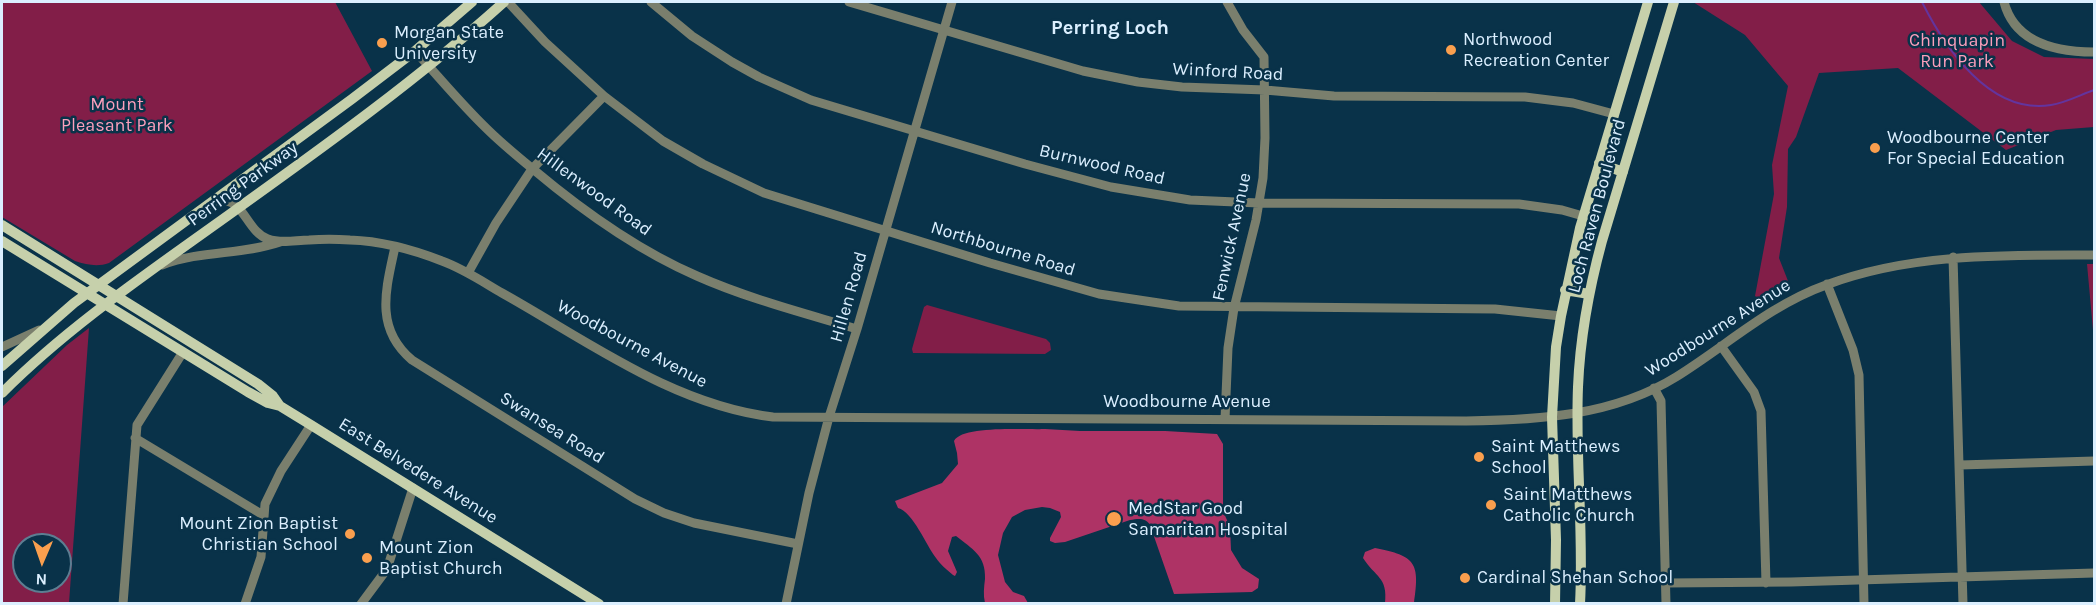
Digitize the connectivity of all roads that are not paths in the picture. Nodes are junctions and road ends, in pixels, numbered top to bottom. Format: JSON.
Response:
{"nodes":[{"id":1,"x":472,"y":2,"type":"edge"},
{"id":2,"x":506,"y":2,"type":"edge"},
{"id":3,"x":651,"y":2,"type":"edge"},
{"id":4,"x":849,"y":2,"type":"edge"},
{"id":5,"x":952,"y":2,"type":"edge"},
{"id":6,"x":1227,"y":2,"type":"edge"},
{"id":7,"x":1648,"y":2,"type":"edge"},
{"id":8,"x":1674,"y":2,"type":"edge"},
{"id":9,"x":2004,"y":2,"type":"edge"},
{"id":10,"x":943,"y":29,"type":"junction"},
{"id":11,"x":416,"y":51,"type":"junction"},
{"id":12,"x":2094,"y":52,"type":"edge"},
{"id":13,"x":429,"y":66,"type":"junction"},
{"id":14,"x":1265,"y":90,"type":"junction"},
{"id":15,"x":604,"y":96,"type":"junction"},
{"id":16,"x":1614,"y":114,"type":"junction"},
{"id":17,"x":914,"y":130,"type":"junction"},
{"id":18,"x":1599,"y":163,"type":"junction"},
{"id":19,"x":532,"y":169,"type":"junction"},
{"id":20,"x":1623,"y":172,"type":"junction"},
{"id":21,"x":213,"y":202,"type":"junction"},
{"id":22,"x":1259,"y":203,"type":"junction"},
{"id":23,"x":239,"y":208,"type":"junction"},
{"id":24,"x":1583,"y":216,"type":"junction"},
{"id":25,"x":2,"y":225,"type":"edge"},
{"id":26,"x":885,"y":230,"type":"junction"},
{"id":27,"x":2,"y":241,"type":"edge"},
{"id":28,"x":283,"y":242,"type":"junction"},
{"id":29,"x":395,"y":247,"type":"junction"},
{"id":30,"x":2090,"y":255,"type":"edge"},
{"id":31,"x":1953,"y":257,"type":"junction"},
{"id":32,"x":154,"y":268,"type":"junction"},
{"id":33,"x":468,"y":273,"type":"junction"},
{"id":34,"x":1827,"y":284,"type":"junction"},
{"id":35,"x":98,"y":285,"type":"junction"},
{"id":36,"x":1565,"y":290,"type":"junction"},
{"id":37,"x":87,"y":294,"type":"junction"},
{"id":38,"x":1589,"y":294,"type":"junction"},
{"id":39,"x":118,"y":297,"type":"junction"},
{"id":40,"x":105,"y":305,"type":"junction"},
{"id":41,"x":1234,"y":308,"type":"junction"},
{"id":42,"x":1561,"y":316,"type":"junction"},
{"id":43,"x":41,"y":329,"type":"junction"},
{"id":44,"x":857,"y":329,"type":"junction"},
{"id":45,"x":1721,"y":346,"type":"junction"},
{"id":46,"x":2,"y":347,"type":"edge"},
{"id":47,"x":183,"y":352,"type":"junction"},
{"id":48,"x":2,"y":366,"type":"edge"},
{"id":49,"x":1654,"y":388,"type":"junction"},
{"id":50,"x":2,"y":393,"type":"edge"},
{"id":51,"x":280,"y":406,"type":"junction"},
{"id":52,"x":1577,"y":413,"type":"junction"},
{"id":53,"x":829,"y":417,"type":"junction"},
{"id":54,"x":1552,"y":417,"type":"junction"},
{"id":55,"x":1225,"y":419,"type":"junction"},
{"id":56,"x":311,"y":425,"type":"junction"},
{"id":57,"x":135,"y":438,"type":"junction"},
{"id":58,"x":2094,"y":461,"type":"edge"},
{"id":59,"x":1960,"y":465,"type":"junction"},
{"id":60,"x":413,"y":488,"type":"junction"},
{"id":61,"x":263,"y":515,"type":"junction"},
{"id":62,"x":798,"y":544,"type":"junction"},
{"id":63,"x":2094,"y":573,"type":"edge"},
{"id":64,"x":1962,"y":578,"type":"junction"},
{"id":65,"x":1863,"y":580,"type":"junction"},
{"id":66,"x":1766,"y":582,"type":"junction"},
{"id":67,"x":1666,"y":583,"type":"junction"},
{"id":68,"x":123,"y":603,"type":"edge"},
{"id":69,"x":245,"y":603,"type":"edge"},
{"id":70,"x":362,"y":603,"type":"edge"},
{"id":71,"x":599,"y":603,"type":"edge"},
{"id":72,"x":786,"y":603,"type":"edge"},
{"id":73,"x":1555,"y":603,"type":"edge"},
{"id":74,"x":1580,"y":603,"type":"edge"},
{"id":75,"x":1666,"y":603,"type":"edge"},
{"id":76,"x":1864,"y":603,"type":"edge"},
{"id":77,"x":1963,"y":603,"type":"edge"}],
"edges":[{"from":1,"to":11,"type":"main road","name":"Perring Parkway"},
{"from":2,"to":13,"type":"main road","name":"Perring Parkway"},
{"from":2,"to":15,"type":"street","name":"Northbourne Road"},
{"from":3,"to":17,"type":"street","name":"Burnwood Road"},
{"from":4,"to":10,"type":"street","name":"Winford Road"},
{"from":5,"to":10,"type":"street","name":"Hillen Road"},
{"from":6,"to":14,"type":"street","name":"Fenwick Avenue"},
{"from":7,"to":16,"type":"main road","name":"Loch Raven Boulevard"},
{"from":8,"to":20,"type":"main road","name":"Loch Raven Boulevard"},
{"from":9,"to":12,"type":"street"},
{"from":10,"to":14,"type":"street","name":"Winford Road"},
{"from":10,"to":17,"type":"street","name":"Hillen Road"},
{"from":11,"to":13,"type":"street","name":"Hillenwood Road"},
{"from":11,"to":21,"type":"main road","name":"Perring Parkway"},
{"from":13,"to":19,"type":"street","name":"Hillenwood Road"},
{"from":13,"to":23,"type":"main road","name":"Perring Parkway"},
{"from":14,"to":16,"type":"street","name":"Winford Road"},
{"from":14,"to":22,"type":"street","name":"Fenwick Avenue"},
{"from":15,"to":19,"type":"street"},
{"from":15,"to":26,"type":"street","name":"Northbourne Road"},
{"from":16,"to":18,"type":"main road","name":"Loch Raven Boulevard"},
{"from":17,"to":22,"type":"street","name":"Burnwood Road"},
{"from":17,"to":26,"type":"street","name":"Hillen Road"},
{"from":18,"to":20,"type":"main road"},
{"from":18,"to":24,"type":"main road","name":"Loch Raven Boulevard"},
{"from":19,"to":33,"type":"street"},
{"from":19,"to":44,"type":"street","name":"Hillenwood Road"},
{"from":20,"to":38,"type":"main road","name":"Loch Raven Boulevard"},
{"from":21,"to":23,"type":"street"},
{"from":21,"to":35,"type":"main road","name":"Perring Parkway"},
{"from":22,"to":24,"type":"street","name":"Burnwood Road"},
{"from":22,"to":41,"type":"street","name":"Fenwick Avenue"},
{"from":23,"to":28,"type":"street","name":"Woodbourne Avenue"},
{"from":23,"to":32,"type":"main road","name":"Perring Parkway"},
{"from":24,"to":36,"type":"main road","name":"Loch Raven Boulevard"},
{"from":25,"to":35,"type":"main road","name":"East Belvedere Avenue"},
{"from":26,"to":41,"type":"street","name":"Northbourne Road"},
{"from":26,"to":44,"type":"street","name":"Hillen Road"},
{"from":27,"to":37,"type":"main road","name":"East Belvedere Avenue"},
{"from":28,"to":29,"type":"street","name":"Woodbourne Avenue"},
{"from":28,"to":32,"type":"street","name":"Woodbourne Avenue"},
{"from":29,"to":33,"type":"street","name":"Woodbourne Avenue"},
{"from":29,"to":62,"type":"street","name":"Swansea Road"},
{"from":30,"to":31,"type":"street","name":"Woodbourne Avenue"},
{"from":31,"to":34,"type":"street","name":"Woodbourne Avenue"},
{"from":31,"to":59,"type":"street"},
{"from":32,"to":39,"type":"main road","name":"Perring Parkway"},
{"from":33,"to":53,"type":"street","name":"Woodbourne Avenue"},
{"from":34,"to":45,"type":"street","name":"Woodbourne Avenue"},
{"from":34,"to":65,"type":"street"},
{"from":35,"to":37,"type":"main road","name":"Perring Parkway"},
{"from":35,"to":39,"type":"main road","name":"East Belvedere Avenue"},
{"from":36,"to":38,"type":"main road"},
{"from":36,"to":42,"type":"main road","name":"Loch Raven Boulevard"},
{"from":37,"to":40,"type":"main road","name":"East Belvedere Avenue"},
{"from":37,"to":43,"type":"main road","name":"Perring Parkway"},
{"from":38,"to":52,"type":"main road","name":"Loch Raven Boulevard"},
{"from":39,"to":40,"type":"main road","name":"Perring Parkway"},
{"from":39,"to":51,"type":"main road","name":"East Belvedere Avenue"},
{"from":40,"to":47,"type":"main road","name":"East Belvedere Avenue"},
{"from":40,"to":50,"type":"main road","name":"Perring Parkway"},
{"from":41,"to":42,"type":"street","name":"Northbourne Road"},
{"from":41,"to":55,"type":"street","name":"Fenwick Avenue"},
{"from":42,"to":54,"type":"main road","name":"Loch Raven Boulevard"},
{"from":43,"to":46,"type":"street"},
{"from":43,"to":48,"type":"main road","name":"Perring Parkway"},
{"from":44,"to":53,"type":"street","name":"Hillen Road"},
{"from":45,"to":49,"type":"street","name":"Woodbourne Avenue"},
{"from":45,"to":66,"type":"street"},
{"from":47,"to":51,"type":"main road","name":"East Belvedere Avenue"},
{"from":47,"to":57,"type":"street"},
{"from":49,"to":52,"type":"street","name":"Woodbourne Avenue"},
{"from":49,"to":67,"type":"street"},
{"from":51,"to":56,"type":"main road","name":"East Belvedere Avenue"},
{"from":52,"to":54,"type":"street","name":"Woodbourne Avenue"},
{"from":52,"to":74,"type":"main road","name":"Loch Raven Boulevard"},
{"from":53,"to":55,"type":"street","name":"Woodbourne Avenue"},
{"from":53,"to":62,"type":"street","name":"Hillen Road"},
{"from":54,"to":55,"type":"street","name":"Woodbourne Avenue"},
{"from":54,"to":73,"type":"main road","name":"Loch Raven Boulevard"},
{"from":56,"to":60,"type":"main road","name":"East Belvedere Avenue"},
{"from":56,"to":61,"type":"street"},
{"from":57,"to":61,"type":"street"},
{"from":57,"to":68,"type":"street"},
{"from":58,"to":59,"type":"street"},
{"from":59,"to":64,"type":"street"},
{"from":60,"to":70,"type":"street"},
{"from":60,"to":71,"type":"main road","name":"East Belvedere Avenue"},
{"from":61,"to":69,"type":"street"},
{"from":62,"to":72,"type":"street","name":"Hillen Road"},
{"from":63,"to":64,"type":"street"},
{"from":64,"to":65,"type":"street"},
{"from":64,"to":77,"type":"street"},
{"from":65,"to":66,"type":"street"},
{"from":65,"to":76,"type":"street"},
{"from":66,"to":67,"type":"street"},
{"from":67,"to":75,"type":"street"}]}
